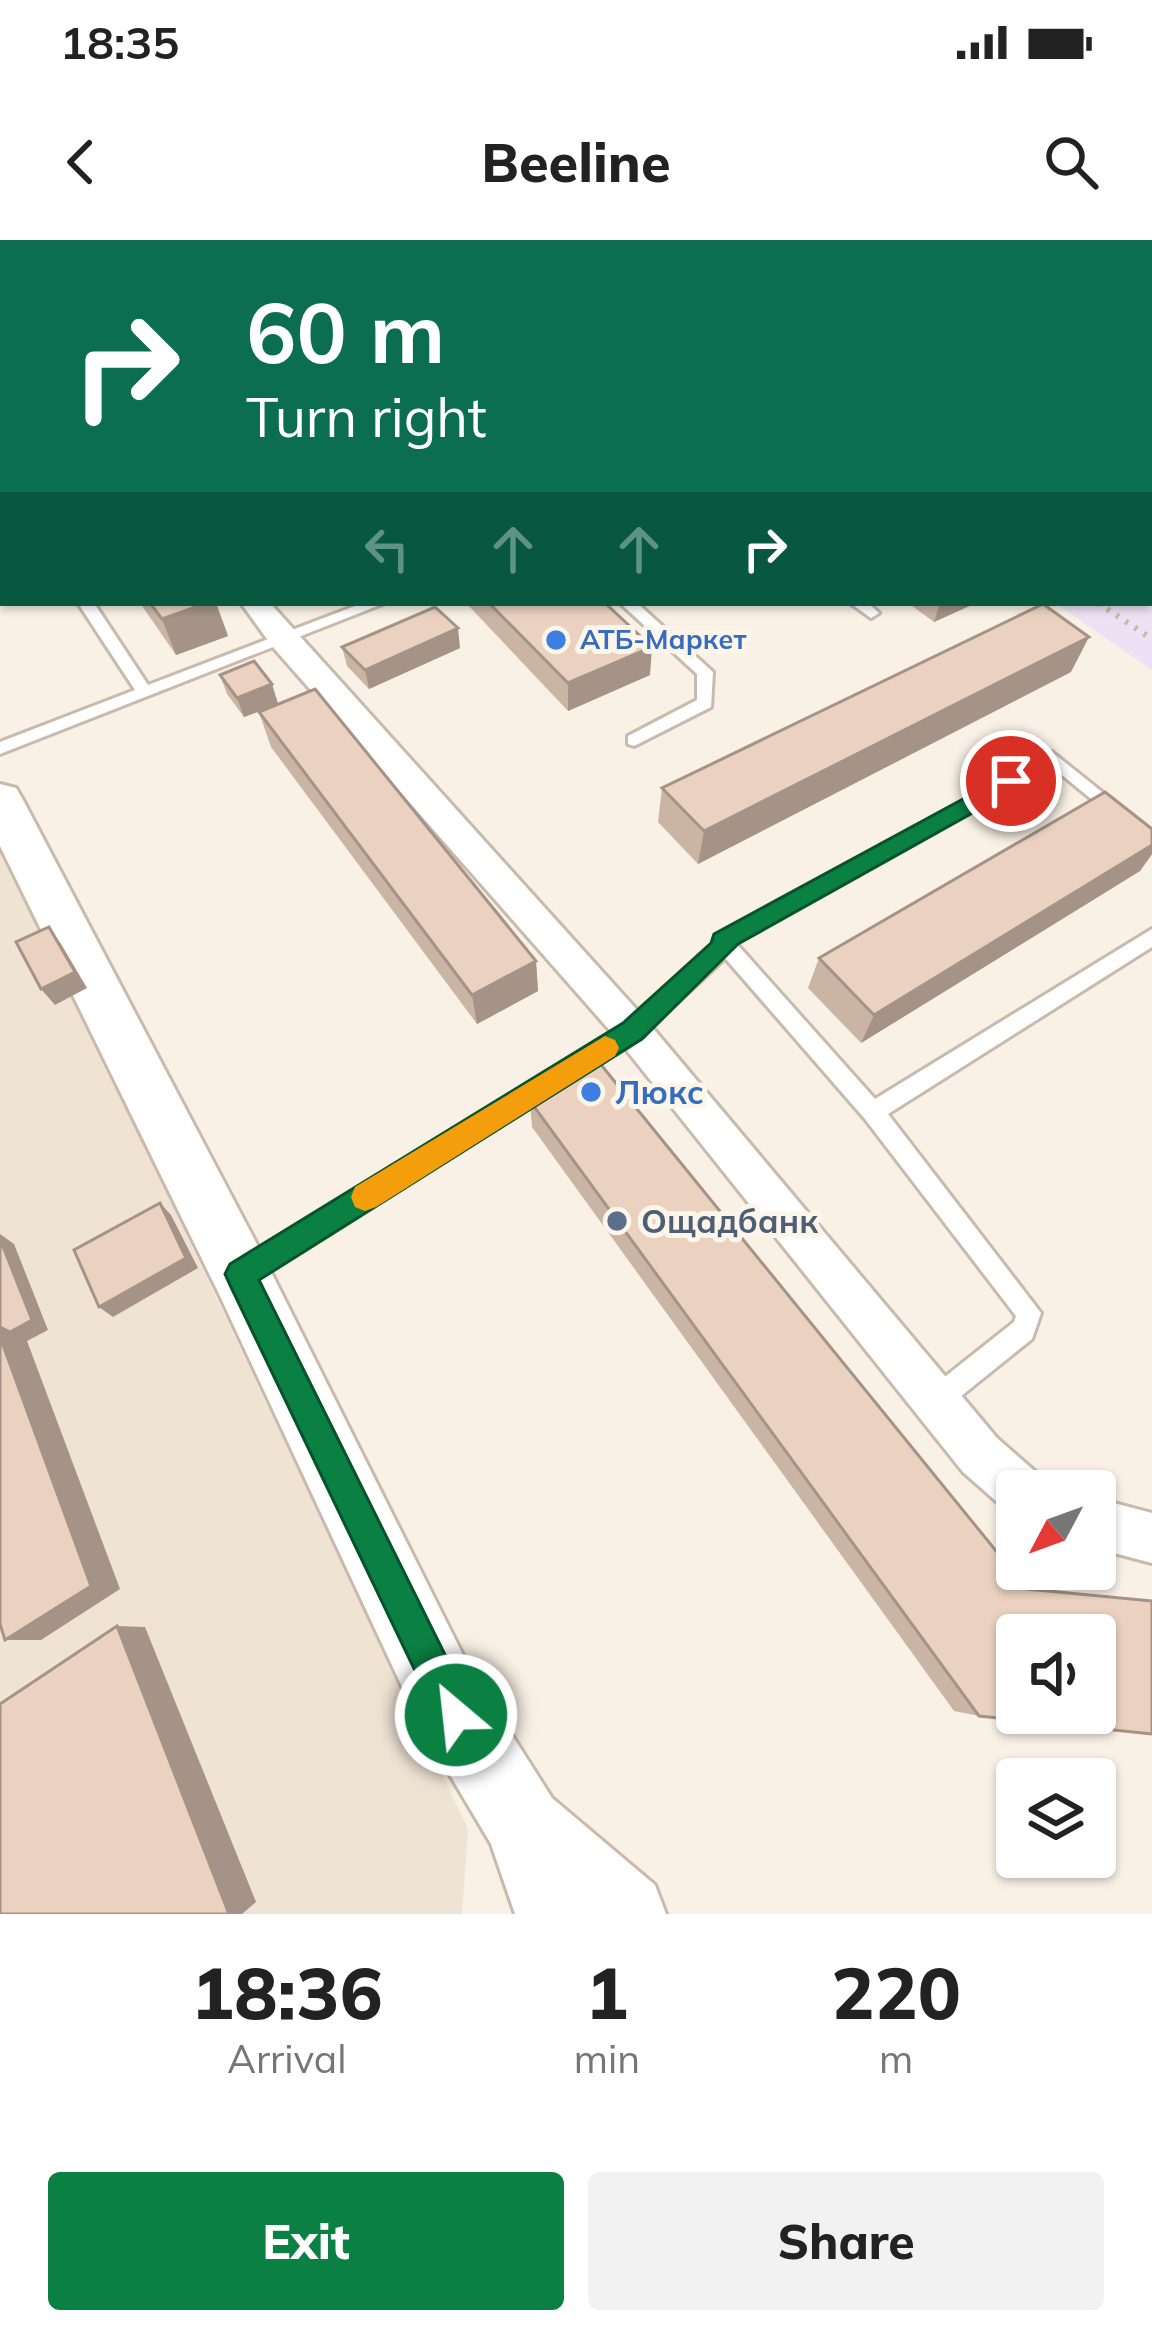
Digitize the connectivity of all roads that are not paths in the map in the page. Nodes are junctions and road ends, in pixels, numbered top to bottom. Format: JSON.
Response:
{"nodes":[{"id":1,"x":88,"y":606,"type":"edge"},
{"id":2,"x":257,"y":606,"type":"edge"},
{"id":3,"x":369,"y":606,"type":"edge"},
{"id":4,"x":631,"y":606,"type":"edge"},
{"id":5,"x":282,"y":639,"type":"junction"},
{"id":6,"x":145,"y":692,"type":"junction"},
{"id":7,"x":634,"y":740,"type":"dead end"},
{"id":8,"x":0,"y":748,"type":"edge"},
{"id":9,"x":0,"y":800,"type":"edge"},
{"id":10,"x":1152,"y":842,"type":"edge"},
{"id":11,"x":1152,"y":937,"type":"edge"},
{"id":12,"x":726,"y":945,"type":"junction"},
{"id":13,"x":633,"y":1031,"type":"junction"},
{"id":14,"x":873,"y":1112,"type":"junction"},
{"id":15,"x":241,"y":1274,"type":"junction"},
{"id":16,"x":936,"y":1400,"type":"junction"},
{"id":17,"x":997,"y":1470,"type":"edge"},
{"id":18,"x":1116,"y":1529,"type":"edge"},
{"id":19,"x":1152,"y":1538,"type":"edge"},
{"id":20,"x":524,"y":1825,"type":"junction"},
{"id":21,"x":555,"y":1914,"type":"edge"},
{"id":22,"x":626,"y":1914,"type":"edge"}],
"edges":[{"from":1,"to":6,"type":"lane"},
{"from":2,"to":5,"type":"street"},
{"from":3,"to":5,"type":"lane"},
{"from":4,"to":7,"type":"lane"},
{"from":5,"to":6,"type":"lane"},
{"from":5,"to":13,"type":"street"},
{"from":6,"to":8,"type":"lane"},
{"from":9,"to":15,"type":"street"},
{"from":10,"to":12,"type":"lane"},
{"from":11,"to":14,"type":"lane"},
{"from":12,"to":13,"type":"lane"},
{"from":12,"to":14,"type":"lane"},
{"from":13,"to":15,"type":"lane"},
{"from":13,"to":16,"type":"street"},
{"from":14,"to":16,"type":"lane"},
{"from":15,"to":20,"type":"street"},
{"from":16,"to":17,"type":"street"},
{"from":18,"to":19,"type":"street"},
{"from":20,"to":21,"type":"street"},
{"from":20,"to":22,"type":"street"}]}
